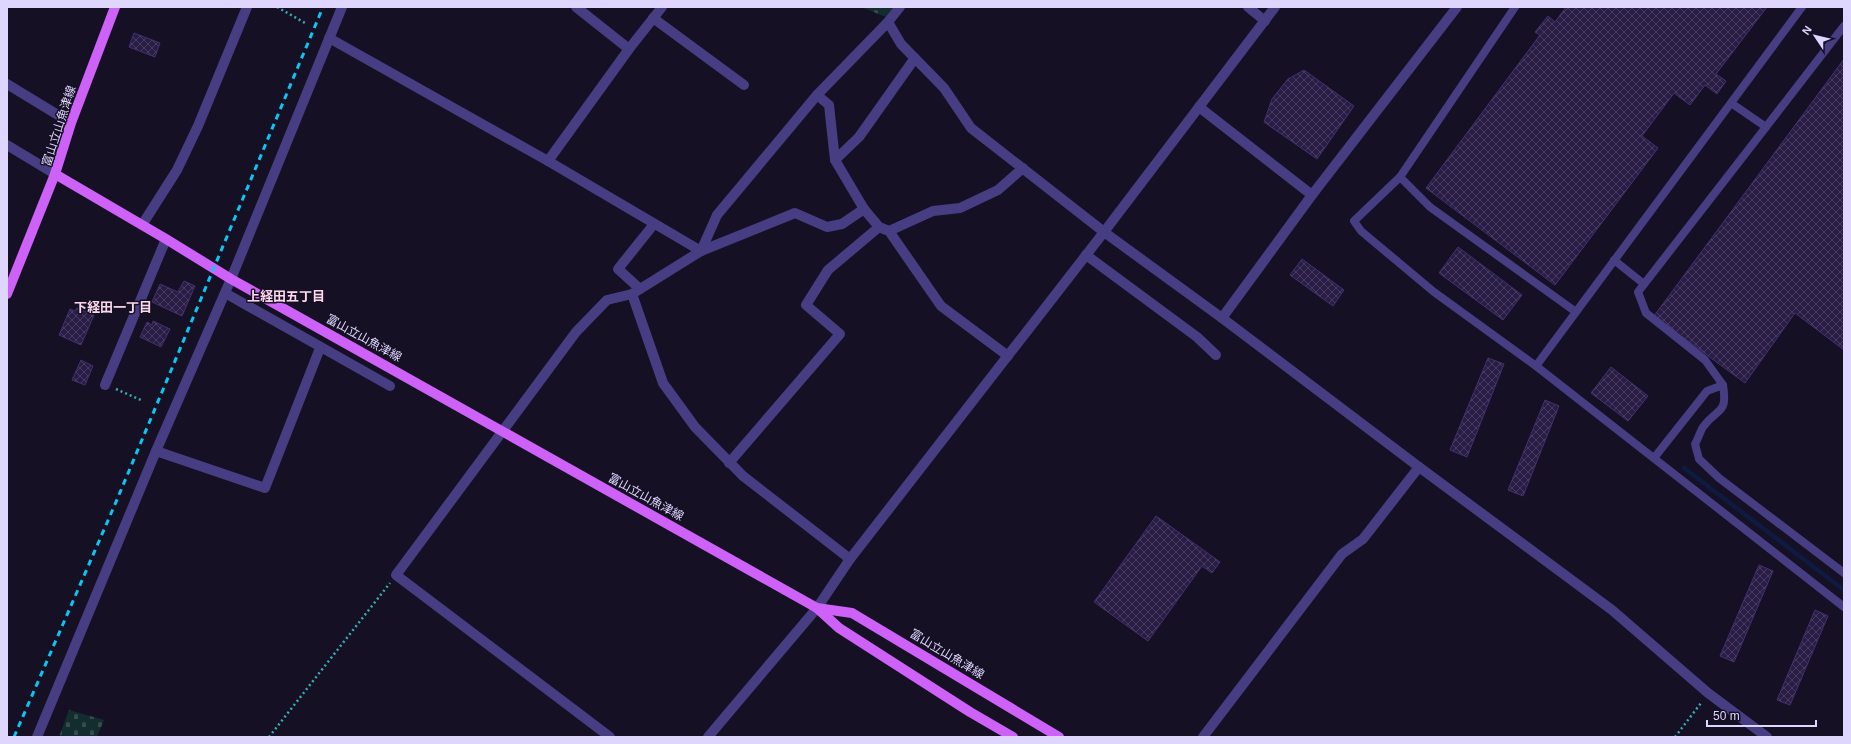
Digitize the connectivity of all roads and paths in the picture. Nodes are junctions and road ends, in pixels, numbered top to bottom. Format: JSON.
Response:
{"nodes":[{"id":1,"x":115,"y":7,"type":"edge"},
{"id":2,"x":247,"y":7,"type":"edge"},
{"id":3,"x":277,"y":7,"type":"edge"},
{"id":4,"x":342,"y":7,"type":"edge"},
{"id":5,"x":576,"y":7,"type":"edge"},
{"id":6,"x":662,"y":7,"type":"edge"},
{"id":7,"x":900,"y":7,"type":"edge"},
{"id":8,"x":1248,"y":7,"type":"edge"},
{"id":9,"x":1276,"y":7,"type":"edge"},
{"id":10,"x":1457,"y":7,"type":"edge"},
{"id":11,"x":1515,"y":7,"type":"edge"},
{"id":12,"x":1802,"y":7,"type":"edge"},
{"id":13,"x":653,"y":18,"type":"junction"},
{"id":14,"x":1265,"y":21,"type":"junction"},
{"id":15,"x":888,"y":22,"type":"junction"},
{"id":16,"x":305,"y":23,"type":"dead end"},
{"id":17,"x":1844,"y":26,"type":"edge"},
{"id":18,"x":329,"y":38,"type":"junction"},
{"id":19,"x":629,"y":49,"type":"junction"},
{"id":20,"x":915,"y":58,"type":"junction"},
{"id":21,"x":7,"y":84,"type":"edge"},
{"id":22,"x":744,"y":85,"type":"dead end"},
{"id":23,"x":817,"y":95,"type":"junction"},
{"id":24,"x":1731,"y":103,"type":"junction"},
{"id":25,"x":1199,"y":107,"type":"junction"},
{"id":26,"x":71,"y":123,"type":"junction"},
{"id":27,"x":1766,"y":127,"type":"junction"},
{"id":28,"x":7,"y":145,"type":"edge"},
{"id":29,"x":835,"y":160,"type":"junction"},
{"id":30,"x":548,"y":161,"type":"junction"},
{"id":31,"x":1022,"y":168,"type":"junction"},
{"id":32,"x":54,"y":174,"type":"junction"},
{"id":33,"x":1400,"y":177,"type":"junction"},
{"id":34,"x":1312,"y":195,"type":"junction"},
{"id":35,"x":864,"y":209,"type":"junction"},
{"id":36,"x":142,"y":224,"type":"junction"},
{"id":37,"x":654,"y":224,"type":"junction"},
{"id":38,"x":879,"y":227,"type":"junction"},
{"id":39,"x":889,"y":231,"type":"junction"},
{"id":40,"x":1104,"y":232,"type":"junction"},
{"id":41,"x":166,"y":239,"type":"junction"},
{"id":42,"x":701,"y":251,"type":"junction"},
{"id":43,"x":1086,"y":255,"type":"junction"},
{"id":44,"x":1614,"y":260,"type":"junction"},
{"id":45,"x":231,"y":279,"type":"junction"},
{"id":46,"x":1644,"y":284,"type":"junction"},
{"id":47,"x":636,"y":291,"type":"junction"},
{"id":48,"x":225,"y":293,"type":"junction"},
{"id":49,"x":7,"y":294,"type":"edge"},
{"id":50,"x":1576,"y":312,"type":"junction"},
{"id":51,"x":1222,"y":318,"type":"junction"},
{"id":52,"x":320,"y":348,"type":"junction"},
{"id":53,"x":1216,"y":355,"type":"dead end"},
{"id":54,"x":1008,"y":356,"type":"junction"},
{"id":55,"x":1536,"y":366,"type":"junction"},
{"id":56,"x":105,"y":385,"type":"joint"},
{"id":57,"x":1723,"y":385,"type":"junction"},
{"id":58,"x":390,"y":386,"type":"dead end"},
{"id":59,"x":143,"y":401,"type":"dead end"},
{"id":60,"x":503,"y":431,"type":"junction"},
{"id":61,"x":156,"y":451,"type":"junction"},
{"id":62,"x":1654,"y":458,"type":"junction"},
{"id":63,"x":729,"y":463,"type":"junction"},
{"id":64,"x":1419,"y":468,"type":"junction"},
{"id":65,"x":850,"y":559,"type":"junction"},
{"id":66,"x":1844,"y":573,"type":"edge"},
{"id":67,"x":396,"y":575,"type":"junction"},
{"id":68,"x":1844,"y":607,"type":"edge"},
{"id":69,"x":817,"y":608,"type":"junction"},
{"id":70,"x":1708,"y":693,"type":"junction"},
{"id":71,"x":37,"y":737,"type":"edge"},
{"id":72,"x":269,"y":737,"type":"edge"},
{"id":73,"x":610,"y":737,"type":"edge"},
{"id":74,"x":708,"y":737,"type":"edge"},
{"id":75,"x":1013,"y":737,"type":"edge"},
{"id":76,"x":1059,"y":737,"type":"edge"},
{"id":77,"x":1203,"y":737,"type":"edge"},
{"id":78,"x":1675,"y":737,"type":"edge"},
{"id":79,"x":1767,"y":737,"type":"edge"}],
"edges":[{"from":1,"to":26,"type":"main road","name":"富山立山魚津線"},
{"from":2,"to":36,"type":"street"},
{"from":3,"to":16,"type":"path"},
{"from":4,"to":18,"type":"street"},
{"from":5,"to":19,"type":"street"},
{"from":6,"to":13,"type":"street"},
{"from":7,"to":15,"type":"street"},
{"from":8,"to":14,"type":"street"},
{"from":9,"to":14,"type":"street"},
{"from":10,"to":34,"type":"street"},
{"from":11,"to":33,"type":"lane"},
{"from":12,"to":24,"type":"lane"},
{"from":13,"to":19,"type":"street"},
{"from":13,"to":22,"type":"street"},
{"from":14,"to":25,"type":"street"},
{"from":15,"to":20,"type":"street"},
{"from":15,"to":23,"type":"street"},
{"from":17,"to":27,"type":"lane"},
{"from":18,"to":30,"type":"street"},
{"from":18,"to":45,"type":"street"},
{"from":19,"to":30,"type":"street"},
{"from":20,"to":29,"type":"street"},
{"from":20,"to":31,"type":"street"},
{"from":21,"to":26,"type":"street"},
{"from":23,"to":29,"type":"street"},
{"from":23,"to":42,"type":"street"},
{"from":24,"to":27,"type":"lane"},
{"from":24,"to":44,"type":"lane"},
{"from":25,"to":34,"type":"street"},
{"from":25,"to":40,"type":"street"},
{"from":26,"to":32,"type":"main road","name":"富山立山魚津線"},
{"from":27,"to":46,"type":"lane"},
{"from":28,"to":32,"type":"street"},
{"from":29,"to":35,"type":"street"},
{"from":30,"to":37,"type":"street"},
{"from":31,"to":39,"type":"street"},
{"from":31,"to":40,"type":"street"},
{"from":32,"to":36,"type":"main road","name":"富山立山魚津線"},
{"from":32,"to":49,"type":"main road"},
{"from":33,"to":50,"type":"lane"},
{"from":33,"to":55,"type":"lane"},
{"from":34,"to":51,"type":"street"},
{"from":35,"to":38,"type":"street"},
{"from":35,"to":42,"type":"street"},
{"from":36,"to":41,"type":"main road","name":"富山立山魚津線"},
{"from":37,"to":42,"type":"street"},
{"from":37,"to":47,"type":"street"},
{"from":38,"to":39,"type":"street"},
{"from":38,"to":63,"type":"street"},
{"from":39,"to":54,"type":"street"},
{"from":40,"to":43,"type":"street"},
{"from":40,"to":51,"type":"street"},
{"from":41,"to":45,"type":"main road","name":"富山立山魚津線"},
{"from":41,"to":56,"type":"street"},
{"from":42,"to":47,"type":"street"},
{"from":43,"to":53,"type":"street"},
{"from":43,"to":54,"type":"street"},
{"from":44,"to":46,"type":"lane"},
{"from":44,"to":50,"type":"lane"},
{"from":45,"to":48,"type":"street"},
{"from":45,"to":60,"type":"main road","name":"富山立山魚津線"},
{"from":46,"to":57,"type":"lane"},
{"from":47,"to":60,"type":"street"},
{"from":47,"to":63,"type":"street"},
{"from":48,"to":52,"type":"street"},
{"from":48,"to":61,"type":"street"},
{"from":50,"to":55,"type":"lane"},
{"from":51,"to":64,"type":"street"},
{"from":52,"to":58,"type":"street"},
{"from":52,"to":61,"type":"street"},
{"from":54,"to":65,"type":"street"},
{"from":55,"to":62,"type":"lane"},
{"from":56,"to":59,"type":"path"},
{"from":57,"to":62,"type":"lane"},
{"from":57,"to":66,"type":"lane"},
{"from":60,"to":67,"type":"street"},
{"from":60,"to":69,"type":"main road","name":"富山立山魚津線"},
{"from":61,"to":71,"type":"street"},
{"from":62,"to":68,"type":"lane"},
{"from":63,"to":65,"type":"street"},
{"from":64,"to":70,"type":"street"},
{"from":64,"to":77,"type":"street"},
{"from":65,"to":69,"type":"street"},
{"from":67,"to":72,"type":"path"},
{"from":67,"to":73,"type":"street"},
{"from":69,"to":74,"type":"street"},
{"from":69,"to":75,"type":"main road","name":"富山立山魚津線"},
{"from":69,"to":76,"type":"main road","name":"富山立山魚津線"},
{"from":70,"to":78,"type":"path"},
{"from":70,"to":79,"type":"street"}]}
